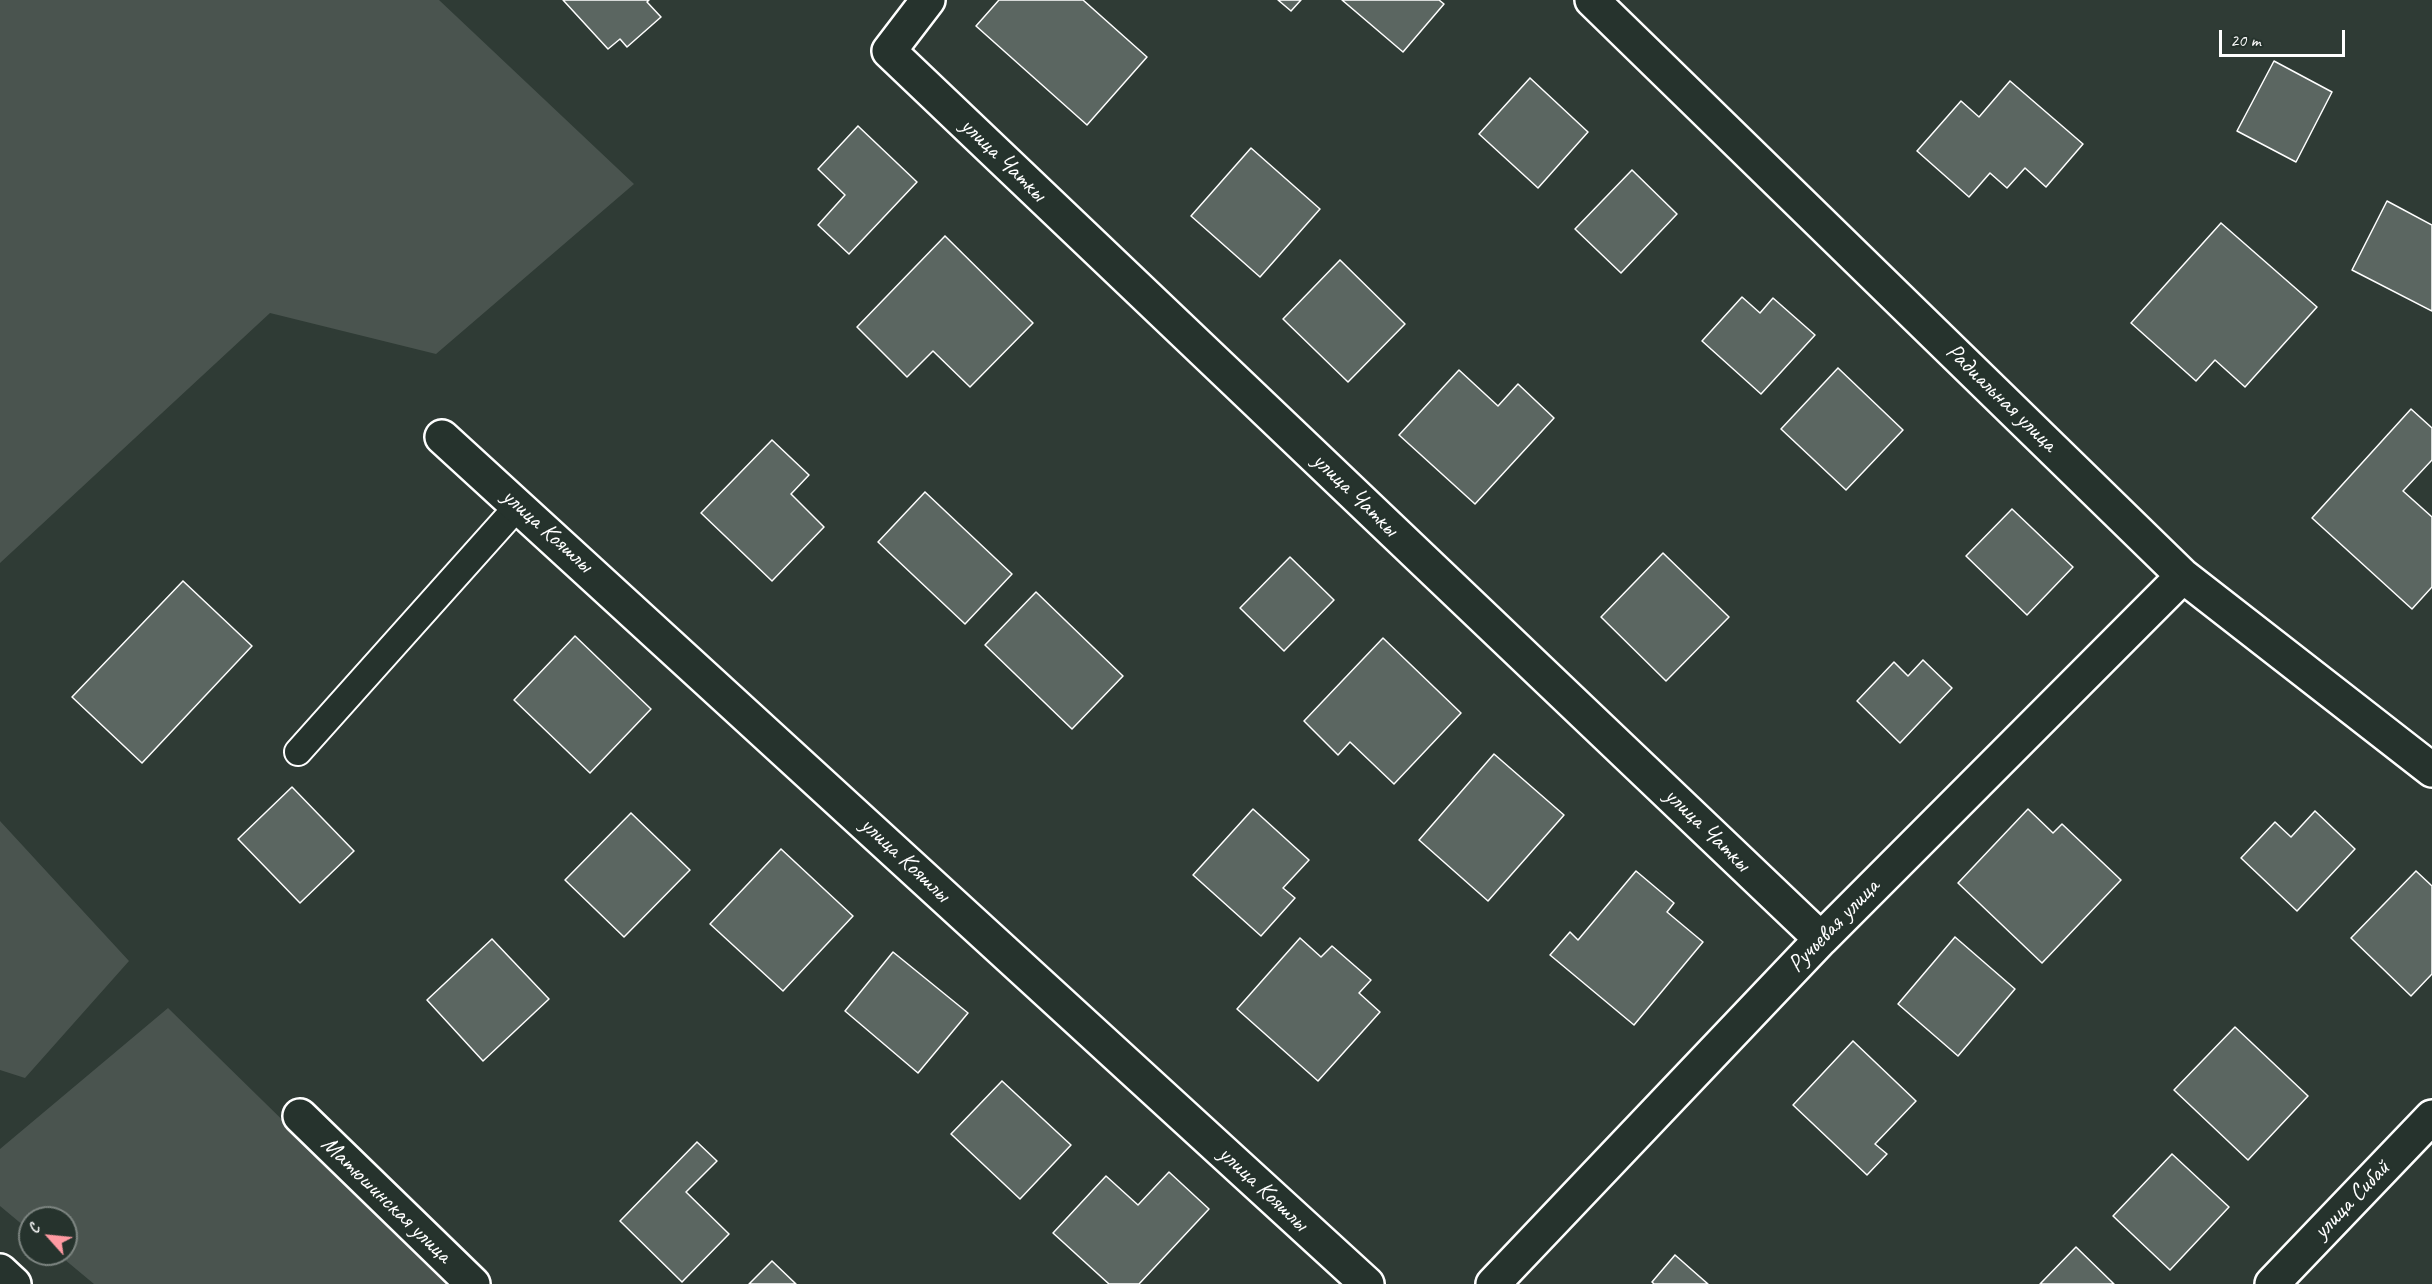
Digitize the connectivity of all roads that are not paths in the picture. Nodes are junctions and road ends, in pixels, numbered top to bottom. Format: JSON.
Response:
{"nodes":[{"id":1,"x":928,"y":0,"type":"edge"},
{"id":2,"x":1592,"y":0,"type":"edge"},
{"id":3,"x":442,"y":437,"type":"dead end"},
{"id":4,"x":519,"y":505,"type":"junction"},
{"id":5,"x":2183,"y":576,"type":"junction"},
{"id":6,"x":298,"y":752,"type":"dead end"},
{"id":7,"x":2432,"y":770,"type":"edge"},
{"id":8,"x":1821,"y":939,"type":"junction"},
{"id":9,"x":300,"y":1116,"type":"dead end"},
{"id":10,"x":2432,"y":1117,"type":"edge"},
{"id":11,"x":0,"y":1271,"type":"edge"},
{"id":12,"x":14,"y":1284,"type":"edge"},
{"id":13,"x":473,"y":1284,"type":"edge"},
{"id":14,"x":1367,"y":1284,"type":"edge"},
{"id":15,"x":1493,"y":1284,"type":"edge"},
{"id":16,"x":2272,"y":1284,"type":"edge"}],
"edges":[{"from":1,"to":8,"type":"street","name":"улица Чаткы"},
{"from":2,"to":5,"type":"street","name":"Радиальная улица"},
{"from":3,"to":4,"type":"street","name":"улица Кояшлы"},
{"from":4,"to":6,"type":"lane"},
{"from":4,"to":14,"type":"street","name":"улица Кояшлы"},
{"from":5,"to":7,"type":"street","name":"Радиальная улица"},
{"from":5,"to":8,"type":"street","name":"Ручьевая улица"},
{"from":8,"to":15,"type":"street","name":"Ручьевая улица"},
{"from":9,"to":13,"type":"street","name":"Матюшинская улица"},
{"from":10,"to":16,"type":"street","name":"улица Сибай"},
{"from":11,"to":12,"type":"street"}]}
